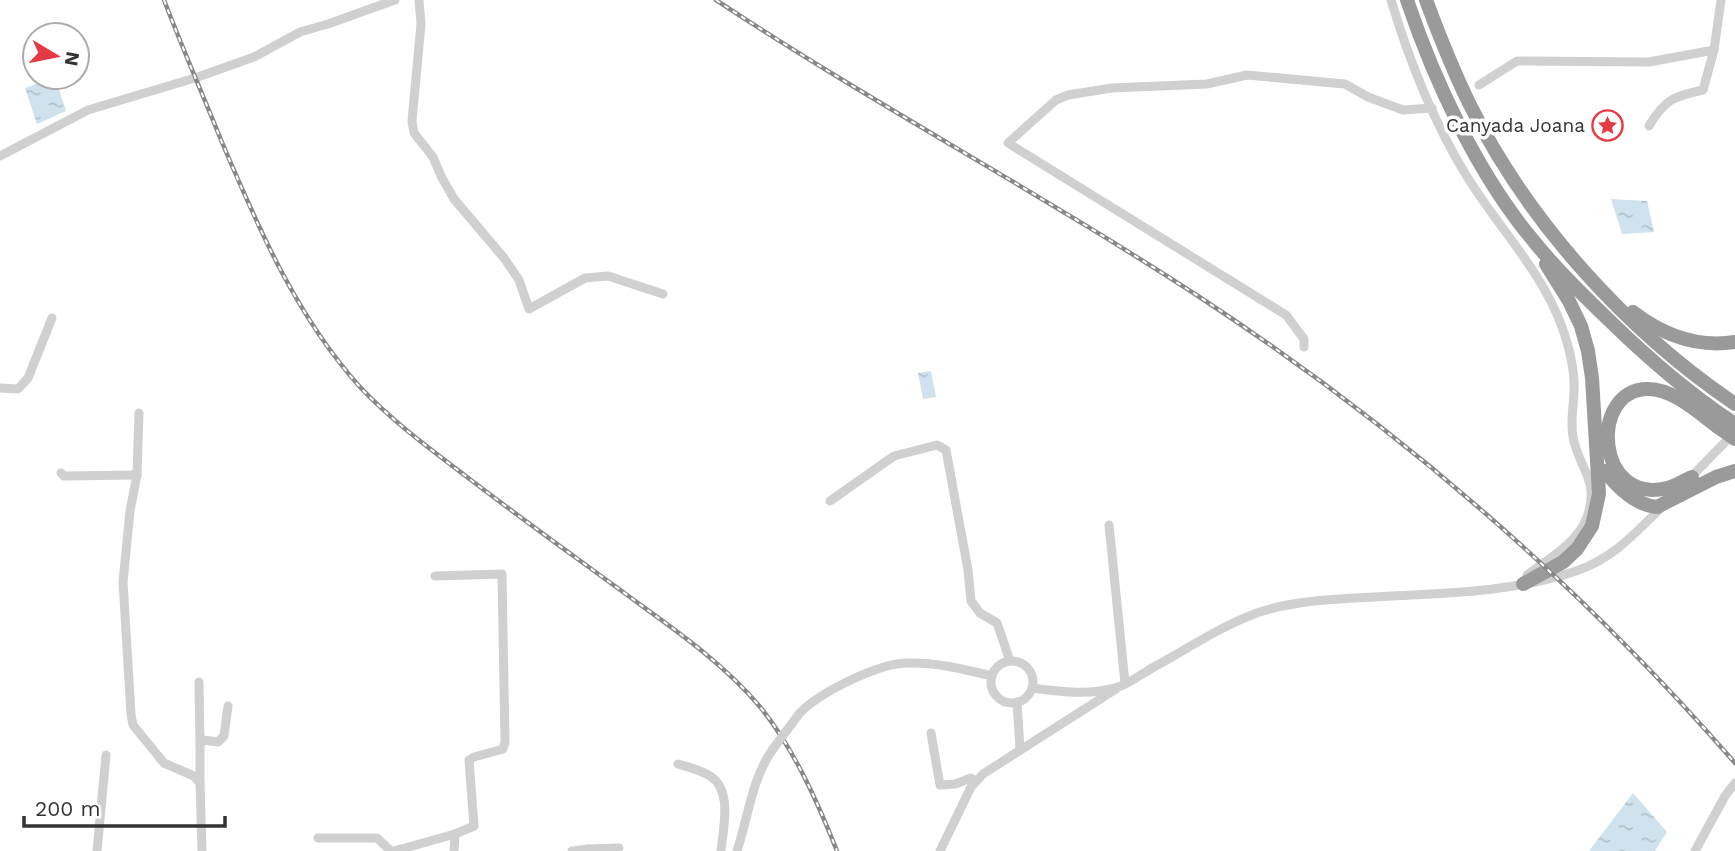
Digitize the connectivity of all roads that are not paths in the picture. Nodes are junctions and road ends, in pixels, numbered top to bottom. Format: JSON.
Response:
{"nodes":[{"id":1,"x":396,"y":0,"type":"edge"},
{"id":2,"x":419,"y":0,"type":"edge"},
{"id":3,"x":1391,"y":0,"type":"edge"},
{"id":4,"x":1407,"y":0,"type":"edge"},
{"id":5,"x":1426,"y":0,"type":"edge"},
{"id":6,"x":1721,"y":0,"type":"edge"},
{"id":7,"x":1714,"y":50,"type":"junction"},
{"id":8,"x":1479,"y":85,"type":"dead end"},
{"id":9,"x":1432,"y":108,"type":"junction"},
{"id":10,"x":1649,"y":126,"type":"dead end"},
{"id":11,"x":0,"y":156,"type":"edge"},
{"id":12,"x":1532,"y":239,"type":"junction"},
{"id":13,"x":1601,"y":291,"type":"junction"},
{"id":14,"x":663,"y":293,"type":"dead end"},
{"id":15,"x":52,"y":318,"type":"dead end"},
{"id":16,"x":1735,"y":342,"type":"edge"},
{"id":17,"x":1304,"y":348,"type":"dead end"},
{"id":18,"x":0,"y":388,"type":"edge"},
{"id":19,"x":1735,"y":404,"type":"edge"},
{"id":20,"x":139,"y":413,"type":"dead end"},
{"id":21,"x":1726,"y":423,"type":"edge"},
{"id":22,"x":1735,"y":432,"type":"edge"},
{"id":23,"x":1735,"y":439,"type":"edge"},
{"id":24,"x":1598,"y":462,"type":"junction"},
{"id":25,"x":1735,"y":471,"type":"edge"},
{"id":26,"x":61,"y":473,"type":"dead end"},
{"id":27,"x":137,"y":475,"type":"junction"},
{"id":28,"x":1692,"y":477,"type":"junction"},
{"id":29,"x":830,"y":501,"type":"dead end"},
{"id":30,"x":1663,"y":506,"type":"junction"},
{"id":31,"x":1109,"y":525,"type":"dead end"},
{"id":32,"x":435,"y":576,"type":"dead end"},
{"id":33,"x":1518,"y":585,"type":"junction"},
{"id":34,"x":1010,"y":661,"type":"junction"},
{"id":35,"x":992,"y":676,"type":"junction"},
{"id":36,"x":200,"y":682,"type":"dead end"},
{"id":37,"x":1123,"y":685,"type":"junction"},
{"id":38,"x":1032,"y":688,"type":"junction"},
{"id":39,"x":1017,"y":702,"type":"junction"},
{"id":40,"x":228,"y":706,"type":"dead end"},
{"id":41,"x":931,"y":733,"type":"dead end"},
{"id":42,"x":200,"y":745,"type":"junction"},
{"id":43,"x":1020,"y":749,"type":"junction"},
{"id":44,"x":106,"y":755,"type":"dead end"},
{"id":45,"x":678,"y":764,"type":"dead end"},
{"id":46,"x":976,"y":781,"type":"junction"},
{"id":47,"x":200,"y":783,"type":"junction"},
{"id":48,"x":1735,"y":783,"type":"edge"},
{"id":49,"x":455,"y":834,"type":"junction"},
{"id":50,"x":318,"y":838,"type":"dead end"},
{"id":51,"x":619,"y":848,"type":"dead end"},
{"id":52,"x":738,"y":849,"type":"edge"},
{"id":53,"x":588,"y":850,"type":"edge"},
{"id":54,"x":97,"y":851,"type":"edge"},
{"id":55,"x":202,"y":851,"type":"edge"},
{"id":56,"x":392,"y":851,"type":"edge"},
{"id":57,"x":454,"y":851,"type":"edge"},
{"id":58,"x":572,"y":851,"type":"edge"},
{"id":59,"x":721,"y":851,"type":"edge"},
{"id":60,"x":940,"y":851,"type":"edge"},
{"id":61,"x":1695,"y":851,"type":"edge"}],
"edges":[{"from":1,"to":11,"type":"street"},
{"from":2,"to":14,"type":"street"},
{"from":3,"to":9,"type":"street"},
{"from":4,"to":12,"type":"highway"},
{"from":5,"to":13,"type":"highway"},
{"from":6,"to":7,"type":"street"},
{"from":7,"to":8,"type":"street"},
{"from":7,"to":10,"type":"street"},
{"from":9,"to":17,"type":"street"},
{"from":9,"to":33,"type":"street"},
{"from":12,"to":21,"type":"highway"},
{"from":12,"to":24,"type":"highway"},
{"from":13,"to":16,"type":"highway"},
{"from":13,"to":19,"type":"highway"},
{"from":15,"to":18,"type":"street"},
{"from":20,"to":27,"type":"street"},
{"from":21,"to":23,"type":"highway","bridge":true},
{"from":21,"to":28,"type":"highway"},
{"from":22,"to":28,"type":"street"},
{"from":24,"to":30,"type":"highway"},
{"from":24,"to":33,"type":"highway"},
{"from":25,"to":30,"type":"highway"},
{"from":26,"to":27,"type":"street"},
{"from":27,"to":47,"type":"street"},
{"from":28,"to":30,"type":"street"},
{"from":29,"to":34,"type":"street"},
{"from":30,"to":33,"type":"street"},
{"from":31,"to":37,"type":"street"},
{"from":32,"to":49,"type":"street"},
{"from":33,"to":37,"type":"street"},
{"from":34,"to":35,"type":"street"},
{"from":34,"to":38,"type":"street"},
{"from":35,"to":39,"type":"street"},
{"from":35,"to":52,"type":"street","bridge":true},
{"from":36,"to":42,"type":"street"},
{"from":37,"to":38,"type":"street"},
{"from":37,"to":43,"type":"street"},
{"from":38,"to":39,"type":"street"},
{"from":39,"to":43,"type":"street"},
{"from":40,"to":42,"type":"street"},
{"from":41,"to":46,"type":"street"},
{"from":42,"to":47,"type":"street"},
{"from":43,"to":46,"type":"street"},
{"from":44,"to":54,"type":"street"},
{"from":45,"to":59,"type":"street"},
{"from":46,"to":60,"type":"street"},
{"from":47,"to":55,"type":"street"},
{"from":48,"to":61,"type":"street"},
{"from":49,"to":56,"type":"street"},
{"from":49,"to":57,"type":"street"},
{"from":50,"to":56,"type":"street"},
{"from":51,"to":53,"type":"street"},
{"from":53,"to":58,"type":"street"}]}
